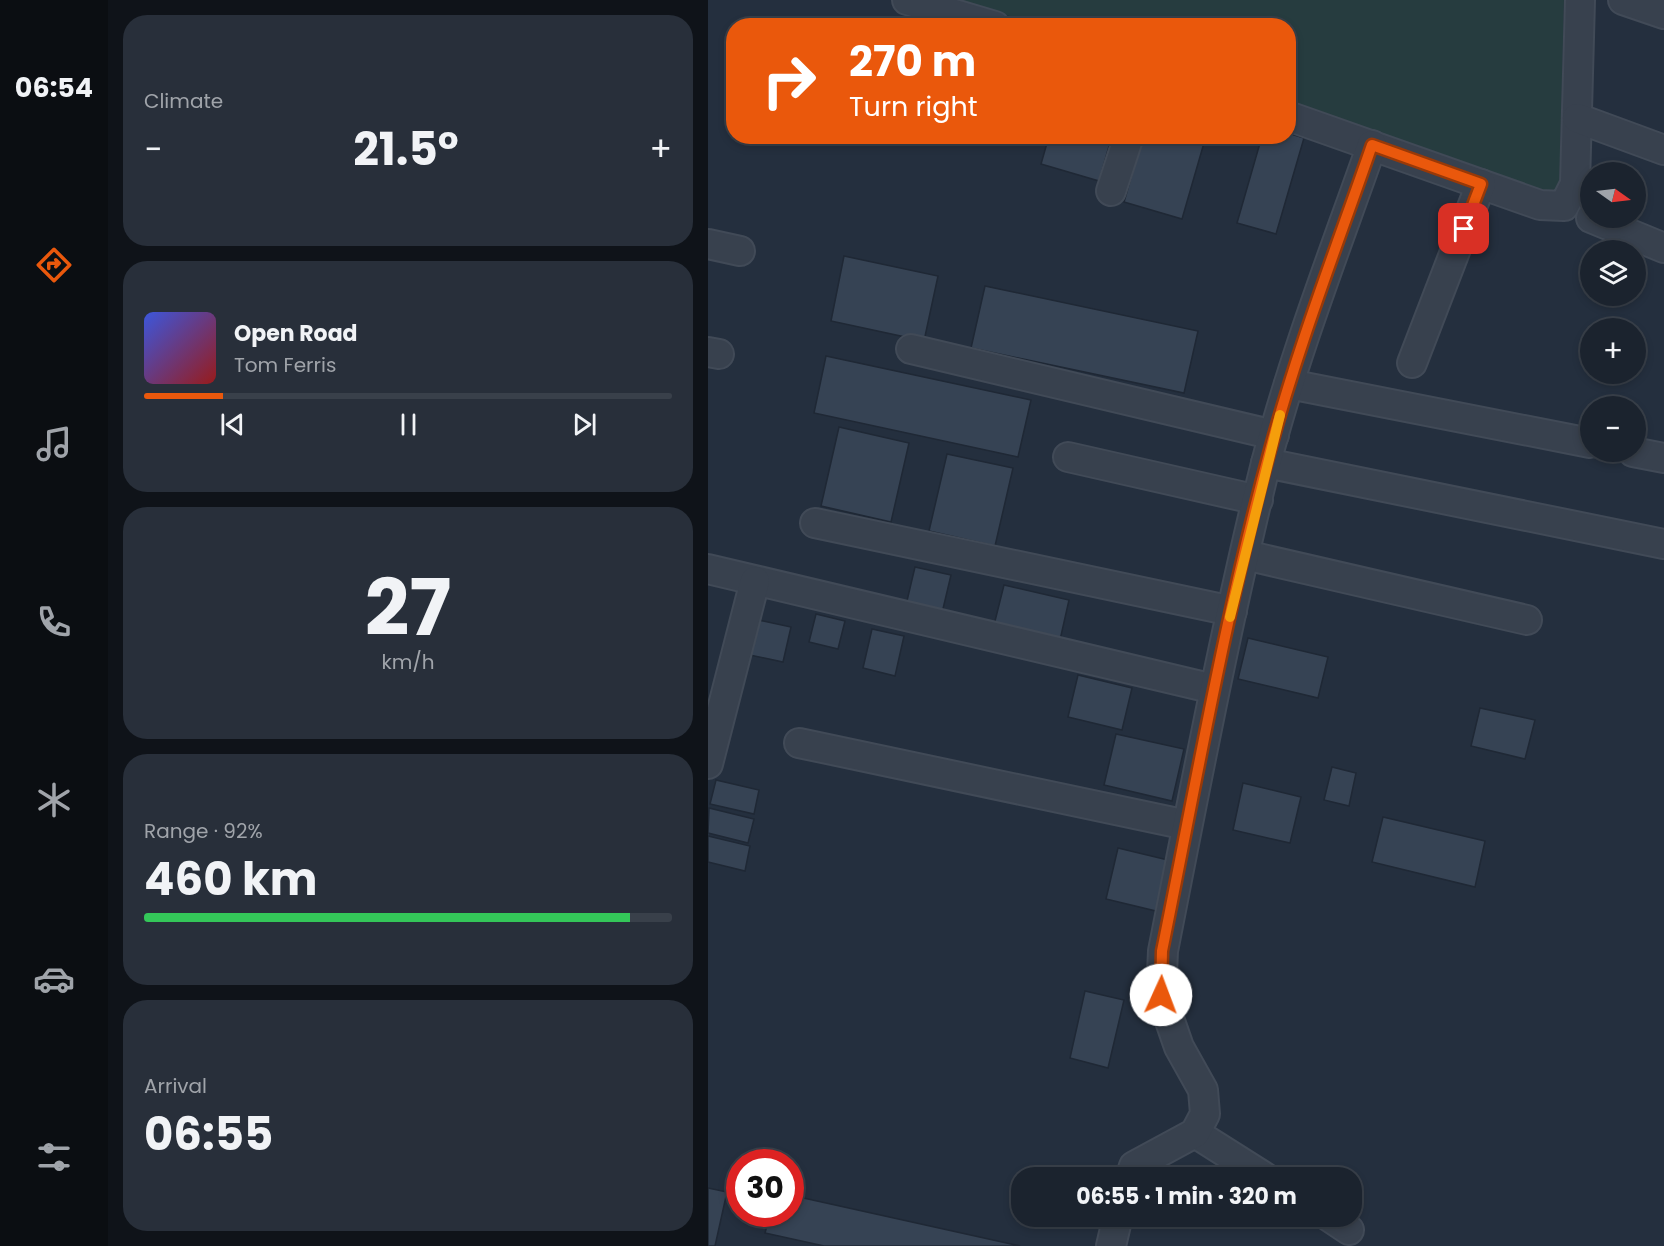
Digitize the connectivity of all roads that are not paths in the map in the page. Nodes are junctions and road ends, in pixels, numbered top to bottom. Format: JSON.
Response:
{"nodes":[{"id":1,"x":907,"y":0,"type":"edge"},
{"id":2,"x":1580,"y":0,"type":"edge"},
{"id":3,"x":1623,"y":0,"type":"edge"},
{"id":4,"x":1664,"y":14,"type":"edge"},
{"id":5,"x":968,"y":18,"type":"edge"},
{"id":6,"x":1577,"y":118,"type":"junction"},
{"id":7,"x":1296,"y":119,"type":"edge"},
{"id":8,"x":1126,"y":144,"type":"edge"},
{"id":9,"x":1372,"y":145,"type":"junction"},
{"id":10,"x":1664,"y":150,"type":"edge"},
{"id":11,"x":1481,"y":184,"type":"junction"},
{"id":12,"x":1111,"y":191,"type":"dead end"},
{"id":13,"x":1564,"y":206,"type":"junction"},
{"id":14,"x":1580,"y":213,"type":"edge"},
{"id":15,"x":1616,"y":228,"type":"edge"},
{"id":16,"x":708,"y":244,"type":"edge"},
{"id":17,"x":1664,"y":248,"type":"edge"},
{"id":18,"x":740,"y":251,"type":"dead end"},
{"id":19,"x":911,"y":349,"type":"dead end"},
{"id":20,"x":1412,"y":363,"type":"dead end"},
{"id":21,"x":1288,"y":384,"type":"junction"},
{"id":22,"x":1274,"y":435,"type":"junction"},
{"id":23,"x":1580,"y":441,"type":"edge"},
{"id":24,"x":1646,"y":455,"type":"edge"},
{"id":25,"x":1068,"y":457,"type":"dead end"},
{"id":26,"x":1664,"y":458,"type":"edge"},
{"id":27,"x":1266,"y":463,"type":"junction"},
{"id":28,"x":1258,"y":500,"type":"junction"},
{"id":29,"x":815,"y":523,"type":"dead end"},
{"id":30,"x":1664,"y":544,"type":"edge"},
{"id":31,"x":1245,"y":555,"type":"junction"},
{"id":32,"x":708,"y":569,"type":"edge"},
{"id":33,"x":755,"y":580,"type":"junction"},
{"id":34,"x":1232,"y":611,"type":"junction"},
{"id":35,"x":1527,"y":620,"type":"dead end"},
{"id":36,"x":1214,"y":689,"type":"junction"},
{"id":37,"x":799,"y":743,"type":"dead end"},
{"id":38,"x":708,"y":764,"type":"edge"},
{"id":39,"x":1187,"y":825,"type":"junction"},
{"id":40,"x":1195,"y":1133,"type":"junction"},
{"id":41,"x":1134,"y":1167,"type":"edge"},
{"id":42,"x":1249,"y":1167,"type":"edge"},
{"id":43,"x":1115,"y":1227,"type":"edge"},
{"id":44,"x":1111,"y":1246,"type":"edge"}],
"edges":[{"from":1,"to":5,"type":"street"},
{"from":2,"to":6,"type":"street"},
{"from":3,"to":4,"type":"street"},
{"from":6,"to":10,"type":"street"},
{"from":6,"to":13,"type":"street"},
{"from":7,"to":9,"type":"street"},
{"from":8,"to":12,"type":"street"},
{"from":9,"to":11,"type":"street"},
{"from":9,"to":21,"type":"street"},
{"from":11,"to":13,"type":"street"},
{"from":11,"to":20,"type":"street"},
{"from":13,"to":14,"type":"street"},
{"from":15,"to":17,"type":"street"},
{"from":16,"to":18,"type":"street"},
{"from":19,"to":22,"type":"street"},
{"from":21,"to":22,"type":"street"},
{"from":21,"to":23,"type":"street"},
{"from":22,"to":27,"type":"street"},
{"from":24,"to":26,"type":"street"},
{"from":25,"to":28,"type":"street"},
{"from":27,"to":28,"type":"street"},
{"from":27,"to":30,"type":"street"},
{"from":28,"to":31,"type":"street"},
{"from":29,"to":34,"type":"street"},
{"from":31,"to":34,"type":"street"},
{"from":31,"to":35,"type":"street"},
{"from":32,"to":33,"type":"street"},
{"from":33,"to":36,"type":"street"},
{"from":33,"to":38,"type":"street"},
{"from":34,"to":36,"type":"street"},
{"from":36,"to":39,"type":"street"},
{"from":37,"to":39,"type":"street"},
{"from":39,"to":40,"type":"street"},
{"from":40,"to":41,"type":"street"},
{"from":40,"to":42,"type":"street"},
{"from":43,"to":44,"type":"street"}]}
